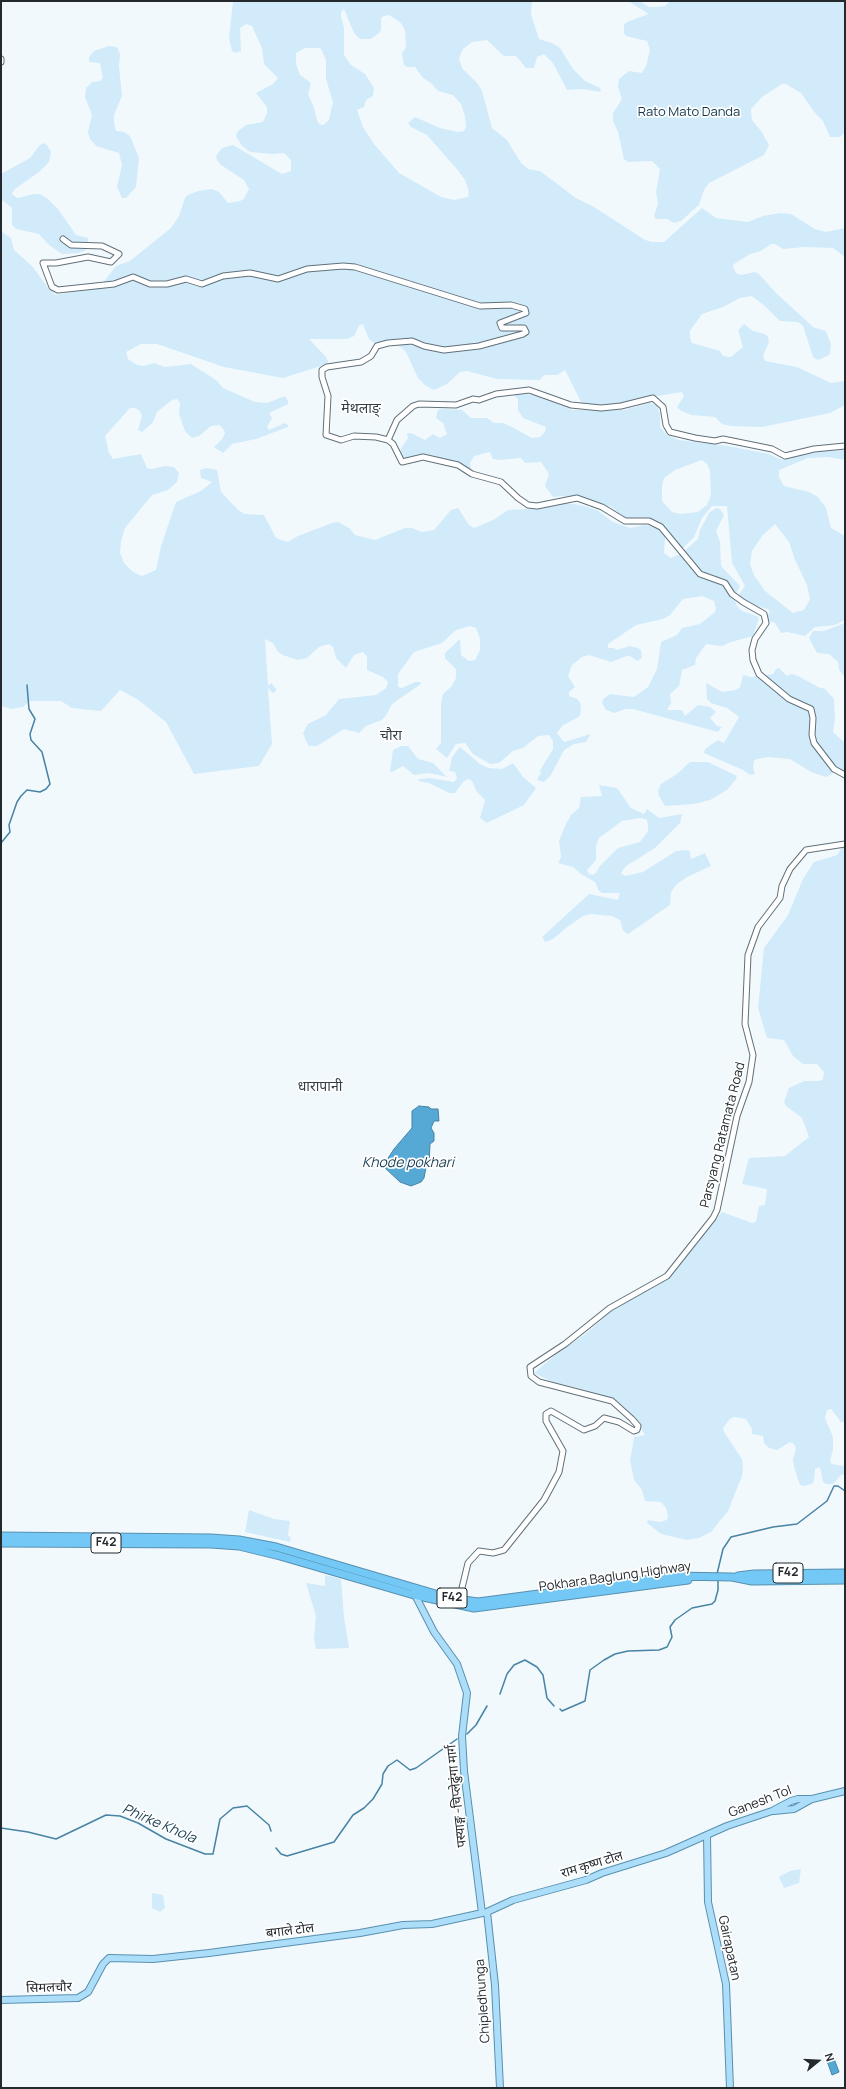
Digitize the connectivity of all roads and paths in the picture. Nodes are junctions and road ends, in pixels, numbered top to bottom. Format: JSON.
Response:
{"nodes":[{"id":1,"x":63,"y":239,"type":"dead end"},
{"id":2,"x":388,"y":440,"type":"junction"},
{"id":3,"x":845,"y":446,"type":"edge"},
{"id":4,"x":845,"y":775,"type":"edge"},
{"id":5,"x":845,"y":844,"type":"edge"},
{"id":6,"x":1,"y":1536,"type":"edge"},
{"id":7,"x":1,"y":1543,"type":"edge"},
{"id":8,"x":845,"y":1573,"type":"edge"},
{"id":9,"x":732,"y":1577,"type":"junction"},
{"id":10,"x":845,"y":1580,"type":"edge"},
{"id":11,"x":414,"y":1592,"type":"junction"},
{"id":12,"x":462,"y":1603,"type":"junction"},
{"id":13,"x":845,"y":1791,"type":"edge"},
{"id":14,"x":707,"y":1835,"type":"junction"},
{"id":15,"x":484,"y":1912,"type":"junction"},
{"id":16,"x":103,"y":1964,"type":"joint"},
{"id":17,"x":1,"y":2000,"type":"edge"},
{"id":18,"x":731,"y":2087,"type":"edge"},
{"id":19,"x":500,"y":2088,"type":"edge"}],
"edges":[{"from":1,"to":2,"type":"street"},
{"from":2,"to":3,"type":"street"},
{"from":2,"to":4,"type":"street"},
{"from":5,"to":12,"type":"street","name":"Parsyang Ratamata Road"},
{"from":6,"to":11,"type":"highway","name":"Pokhara Baglung Highway","number":"F42"},
{"from":7,"to":11,"type":"highway","name":"Pokhara Baglung Highway","number":"F42"},
{"from":8,"to":9,"type":"highway","number":"F42"},
{"from":9,"to":10,"type":"highway","number":"F42"},
{"from":9,"to":12,"type":"highway","name":"Pokhara Baglung Highway","number":"F42"},
{"from":11,"to":12,"type":"highway","name":"Pokhara Baglung Highway","number":"F42"},
{"from":11,"to":15,"type":"main road","name":"पस्याङ्ग -चिप्लेढुंगा मार्ग"},
{"from":13,"to":14,"type":"main road","name":"Ganesh Tol"},
{"from":14,"to":15,"type":"main road","name":"राम कृष्ण टोल"},
{"from":14,"to":18,"type":"main road","name":"Gairapatan"},
{"from":15,"to":16,"type":"main road","name":"बगाले टोल"},
{"from":15,"to":19,"type":"main road","name":"Chipledhunga"},
{"from":16,"to":17,"type":"main road","name":"सिमलचौर"}]}
